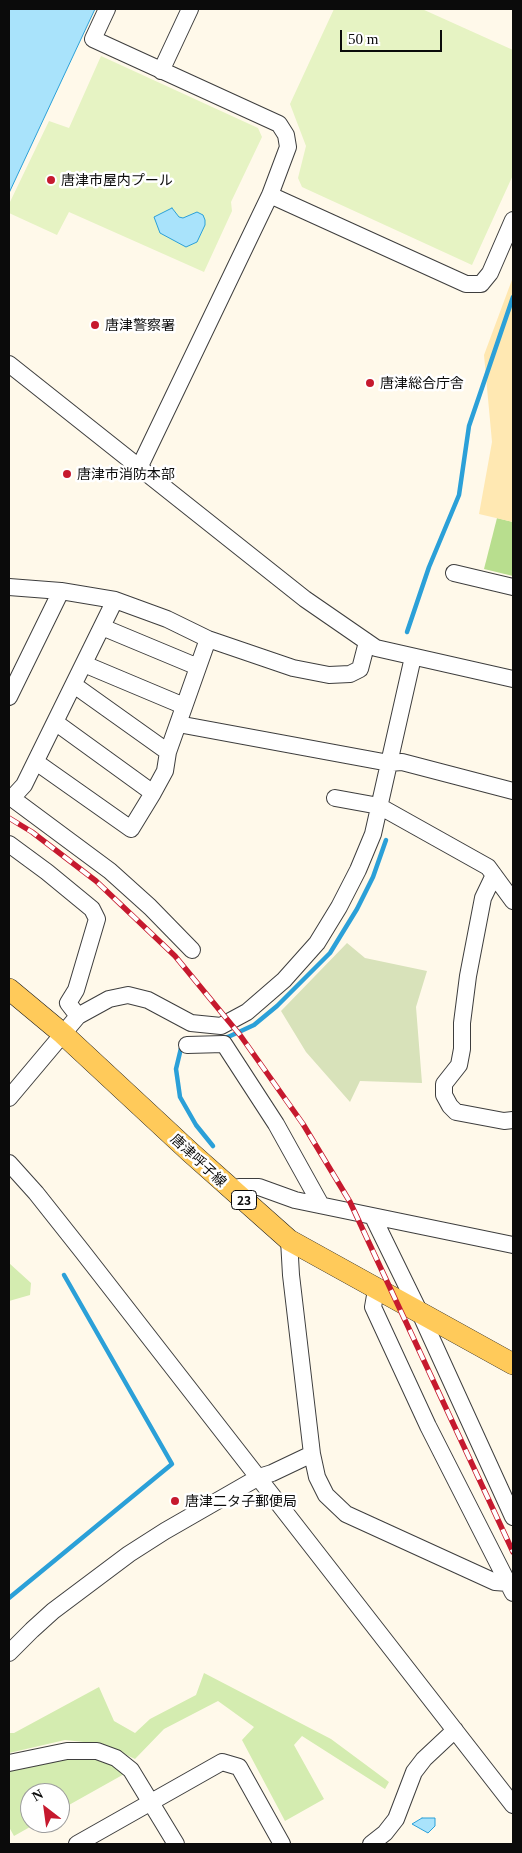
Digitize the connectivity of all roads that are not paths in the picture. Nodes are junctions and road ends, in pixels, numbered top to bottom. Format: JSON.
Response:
{"nodes":[{"id":1,"x":107,"y":9,"type":"edge"},
{"id":2,"x":190,"y":9,"type":"edge"},
{"id":3,"x":161,"y":71,"type":"junction"},
{"id":4,"x":270,"y":195,"type":"junction"},
{"id":5,"x":513,"y":220,"type":"edge"},
{"id":6,"x":9,"y":364,"type":"edge"},
{"id":7,"x":139,"y":468,"type":"junction"},
{"id":8,"x":454,"y":572,"type":"dead end"},
{"id":9,"x":9,"y":587,"type":"edge"},
{"id":10,"x":513,"y":587,"type":"edge"},
{"id":11,"x":61,"y":591,"type":"junction"},
{"id":12,"x":115,"y":600,"type":"junction"},
{"id":13,"x":102,"y":627,"type":"junction"},
{"id":14,"x":208,"y":639,"type":"junction"},
{"id":15,"x":367,"y":642,"type":"junction"},
{"id":16,"x":413,"y":657,"type":"junction"},
{"id":17,"x":84,"y":664,"type":"junction"},
{"id":18,"x":198,"y":667,"type":"junction"},
{"id":19,"x":513,"y":679,"type":"edge"},
{"id":20,"x":74,"y":685,"type":"junction"},
{"id":21,"x":9,"y":697,"type":"edge"},
{"id":22,"x":184,"y":706,"type":"junction"},
{"id":23,"x":55,"y":722,"type":"junction"},
{"id":24,"x":178,"y":724,"type":"junction"},
{"id":25,"x":168,"y":752,"type":"junction"},
{"id":26,"x":36,"y":762,"type":"junction"},
{"id":27,"x":389,"y":763,"type":"junction"},
{"id":28,"x":513,"y":791,"type":"edge"},
{"id":29,"x":154,"y":793,"type":"junction"},
{"id":30,"x":10,"y":797,"type":"edge"},
{"id":31,"x":335,"y":798,"type":"dead end"},
{"id":32,"x":379,"y":806,"type":"junction"},
{"id":33,"x":9,"y":844,"type":"edge"},
{"id":34,"x":494,"y":875,"type":"junction"},
{"id":35,"x":513,"y":901,"type":"edge"},
{"id":36,"x":192,"y":950,"type":"dead end"},
{"id":37,"x":9,"y":989,"type":"edge"},
{"id":38,"x":78,"y":1016,"type":"junction"},
{"id":39,"x":63,"y":1034,"type":"junction"},
{"id":40,"x":187,"y":1045,"type":"dead end"},
{"id":41,"x":9,"y":1098,"type":"edge"},
{"id":42,"x":513,"y":1120,"type":"edge"},
{"id":43,"x":9,"y":1163,"type":"edge"},
{"id":44,"x":232,"y":1190,"type":"junction"},
{"id":45,"x":321,"y":1205,"type":"junction"},
{"id":46,"x":373,"y":1217,"type":"junction"},
{"id":47,"x":290,"y":1240,"type":"junction"},
{"id":48,"x":513,"y":1245,"type":"edge"},
{"id":49,"x":376,"y":1290,"type":"junction"},
{"id":50,"x":419,"y":1311,"type":"junction"},
{"id":51,"x":513,"y":1364,"type":"edge"},
{"id":52,"x":312,"y":1454,"type":"junction"},
{"id":53,"x":259,"y":1477,"type":"junction"},
{"id":54,"x":513,"y":1517,"type":"edge"},
{"id":55,"x":510,"y":1588,"type":"edge"},
{"id":56,"x":9,"y":1654,"type":"edge"},
{"id":57,"x":455,"y":1730,"type":"junction"},
{"id":58,"x":9,"y":1763,"type":"edge"},
{"id":59,"x":152,"y":1802,"type":"junction"},
{"id":60,"x":513,"y":1805,"type":"edge"},
{"id":61,"x":84,"y":1843,"type":"edge"},
{"id":62,"x":176,"y":1844,"type":"edge"},
{"id":63,"x":282,"y":1844,"type":"edge"},
{"id":64,"x":371,"y":1844,"type":"edge"}],
"edges":[{"from":1,"to":3,"type":"street"},
{"from":2,"to":3,"type":"street"},
{"from":3,"to":4,"type":"street"},
{"from":4,"to":5,"type":"street"},
{"from":4,"to":7,"type":"street"},
{"from":6,"to":7,"type":"street"},
{"from":7,"to":15,"type":"street"},
{"from":8,"to":10,"type":"street"},
{"from":9,"to":11,"type":"street"},
{"from":11,"to":12,"type":"street"},
{"from":11,"to":21,"type":"street"},
{"from":12,"to":13,"type":"street"},
{"from":12,"to":14,"type":"street"},
{"from":13,"to":17,"type":"street"},
{"from":13,"to":18,"type":"street"},
{"from":14,"to":15,"type":"street"},
{"from":14,"to":18,"type":"street"},
{"from":15,"to":16,"type":"street"},
{"from":16,"to":19,"type":"street"},
{"from":16,"to":27,"type":"street"},
{"from":17,"to":20,"type":"street"},
{"from":17,"to":22,"type":"street"},
{"from":18,"to":22,"type":"street"},
{"from":20,"to":23,"type":"street"},
{"from":20,"to":25,"type":"street"},
{"from":22,"to":24,"type":"street"},
{"from":23,"to":26,"type":"street"},
{"from":23,"to":29,"type":"street"},
{"from":24,"to":25,"type":"street"},
{"from":24,"to":27,"type":"street"},
{"from":25,"to":29,"type":"street"},
{"from":26,"to":29,"type":"street"},
{"from":26,"to":30,"type":"street"},
{"from":27,"to":28,"type":"street"},
{"from":27,"to":32,"type":"street"},
{"from":30,"to":36,"type":"street"},
{"from":31,"to":32,"type":"street"},
{"from":32,"to":34,"type":"street"},
{"from":32,"to":38,"type":"street"},
{"from":33,"to":38,"type":"street"},
{"from":34,"to":35,"type":"street"},
{"from":34,"to":42,"type":"street"},
{"from":37,"to":39,"type":"main road","name":"唐津呼子線","number":"23"},
{"from":38,"to":39,"type":"street"},
{"from":39,"to":41,"type":"street"},
{"from":39,"to":44,"type":"main road","name":"唐津呼子線","number":"23"},
{"from":40,"to":45,"type":"street"},
{"from":43,"to":53,"type":"street"},
{"from":44,"to":45,"type":"street"},
{"from":44,"to":47,"type":"main road","name":"唐津呼子線","number":"23"},
{"from":45,"to":46,"type":"street"},
{"from":46,"to":48,"type":"street"},
{"from":46,"to":50,"type":"street"},
{"from":47,"to":49,"type":"main road","name":"唐津呼子線","number":"23"},
{"from":47,"to":52,"type":"street"},
{"from":49,"to":50,"type":"main road","name":"唐津呼子線","number":"23"},
{"from":49,"to":55,"type":"street"},
{"from":50,"to":51,"type":"main road","name":"唐津呼子線","number":"23"},
{"from":50,"to":54,"type":"street"},
{"from":52,"to":53,"type":"street"},
{"from":52,"to":55,"type":"street"},
{"from":53,"to":56,"type":"street"},
{"from":53,"to":57,"type":"street"},
{"from":57,"to":60,"type":"street"},
{"from":57,"to":64,"type":"street"},
{"from":58,"to":59,"type":"street"},
{"from":59,"to":61,"type":"street"},
{"from":59,"to":62,"type":"street"},
{"from":59,"to":63,"type":"street"}]}
